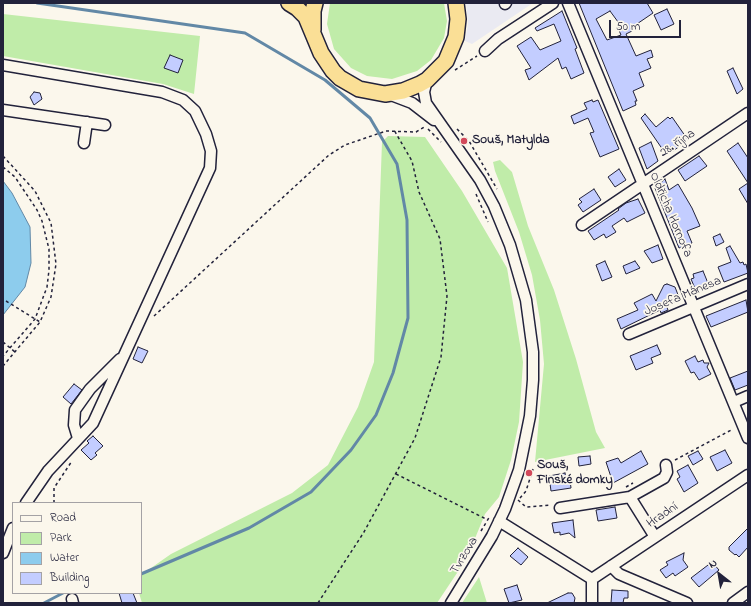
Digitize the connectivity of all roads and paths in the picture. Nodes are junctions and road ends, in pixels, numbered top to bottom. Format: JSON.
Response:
{"nodes":[{"id":1,"x":289,"y":3,"type":"edge"},
{"id":2,"x":315,"y":3,"type":"edge"},
{"id":3,"x":456,"y":3,"type":"edge"},
{"id":4,"x":553,"y":3,"type":"edge"},
{"id":5,"x":568,"y":3,"type":"edge"},
{"id":6,"x":543,"y":6,"type":"edge"},
{"id":7,"x":314,"y":33,"type":"junction"},
{"id":8,"x":485,"y":51,"type":"joint"},
{"id":9,"x":3,"y":65,"type":"edge"},
{"id":10,"x":453,"y":72,"type":"dead end"},
{"id":11,"x":428,"y":80,"type":"junction"},
{"id":12,"x":385,"y":94,"type":"junction"},
{"id":13,"x":3,"y":110,"type":"edge"},
{"id":14,"x":748,"y":112,"type":"edge"},
{"id":15,"x":86,"y":122,"type":"junction"},
{"id":16,"x":440,"y":124,"type":"junction"},
{"id":17,"x":105,"y":125,"type":"dead end"},
{"id":18,"x":425,"y":126,"type":"dead end"},
{"id":19,"x":456,"y":129,"type":"dead end"},
{"id":20,"x":394,"y":130,"type":"junction"},
{"id":21,"x":84,"y":143,"type":"dead end"},
{"id":22,"x":3,"y":156,"type":"edge"},
{"id":23,"x":3,"y":166,"type":"edge"},
{"id":24,"x":495,"y":184,"type":"dead end"},
{"id":25,"x":643,"y":184,"type":"junction"},
{"id":26,"x":476,"y":194,"type":"dead end"},
{"id":27,"x":488,"y":222,"type":"dead end"},
{"id":28,"x":582,"y":225,"type":"dead end"},
{"id":29,"x":748,"y":284,"type":"edge"},
{"id":30,"x":6,"y":301,"type":"dead end"},
{"id":31,"x":694,"y":306,"type":"junction"},
{"id":32,"x":35,"y":319,"type":"junction"},
{"id":33,"x":40,"y":322,"type":"junction"},
{"id":34,"x":136,"y":331,"type":"junction"},
{"id":35,"x":629,"y":334,"type":"dead end"},
{"id":36,"x":3,"y":342,"type":"edge"},
{"id":37,"x":10,"y":348,"type":"junction"},
{"id":38,"x":15,"y":352,"type":"junction"},
{"id":39,"x":3,"y":356,"type":"edge"},
{"id":40,"x":122,"y":358,"type":"junction"},
{"id":41,"x":3,"y":366,"type":"edge"},
{"id":42,"x":748,"y":396,"type":"edge"},
{"id":43,"x":734,"y":402,"type":"junction"},
{"id":44,"x":743,"y":424,"type":"junction"},
{"id":45,"x":78,"y":438,"type":"junction"},
{"id":46,"x":748,"y":438,"type":"edge"},
{"id":47,"x":74,"y":458,"type":"dead end"},
{"id":48,"x":666,"y":465,"type":"joint"},
{"id":49,"x":533,"y":469,"type":"dead end"},
{"id":50,"x":395,"y":474,"type":"junction"},
{"id":51,"x":748,"y":474,"type":"edge"},
{"id":52,"x":630,"y":497,"type":"junction"},
{"id":53,"x":27,"y":502,"type":"edge"},
{"id":54,"x":54,"y":502,"type":"edge"},
{"id":55,"x":515,"y":504,"type":"dead end"},
{"id":56,"x":560,"y":508,"type":"dead end"},
{"id":57,"x":488,"y":520,"type":"dead end"},
{"id":58,"x":499,"y":522,"type":"junction"},
{"id":59,"x":12,"y":530,"type":"edge"},
{"id":60,"x":655,"y":537,"type":"junction"},
{"id":61,"x":3,"y":553,"type":"edge"},
{"id":62,"x":611,"y":566,"type":"junction"},
{"id":63,"x":592,"y":579,"type":"junction"},
{"id":64,"x":748,"y":592,"type":"edge"},
{"id":65,"x":318,"y":603,"type":"edge"},
{"id":66,"x":451,"y":603,"type":"edge"},
{"id":67,"x":592,"y":603,"type":"edge"},
{"id":68,"x":687,"y":603,"type":"edge"},
{"id":69,"x":733,"y":603,"type":"edge"}],
"edges":[{"from":1,"to":7,"type":"highway"},
{"from":2,"to":7,"type":"highway"},
{"from":3,"to":11,"type":"highway"},
{"from":4,"to":6,"type":"street"},
{"from":5,"to":25,"type":"street","name":"Oldřicha Hornofa"},
{"from":6,"to":8,"type":"street"},
{"from":7,"to":12,"type":"highway"},
{"from":8,"to":10,"type":"path"},
{"from":9,"to":34,"type":"street"},
{"from":11,"to":12,"type":"highway"},
{"from":11,"to":16,"type":"street"},
{"from":12,"to":16,"type":"street"},
{"from":13,"to":15,"type":"street"},
{"from":14,"to":25,"type":"street","name":"28. října"},
{"from":15,"to":17,"type":"street"},
{"from":15,"to":21,"type":"street"},
{"from":16,"to":58,"type":"street","name":"Tvrzova"},
{"from":18,"to":20,"type":"path"},
{"from":19,"to":24,"type":"path"},
{"from":20,"to":34,"type":"path"},
{"from":20,"to":50,"type":"path"},
{"from":22,"to":33,"type":"path"},
{"from":23,"to":32,"type":"path"},
{"from":25,"to":28,"type":"street","name":"28. října"},
{"from":25,"to":31,"type":"street","name":"Oldřicha Hornofa"},
{"from":26,"to":27,"type":"path"},
{"from":29,"to":31,"type":"street","name":"Josefa Mánesa"},
{"from":30,"to":32,"type":"path"},
{"from":31,"to":35,"type":"street","name":"Josefa Mánesa"},
{"from":31,"to":43,"type":"street","name":"Oldřicha Hornofa"},
{"from":32,"to":33,"type":"path"},
{"from":32,"to":37,"type":"path"},
{"from":33,"to":38,"type":"path"},
{"from":34,"to":40,"type":"street"},
{"from":36,"to":37,"type":"path"},
{"from":37,"to":38,"type":"path"},
{"from":37,"to":39,"type":"path"},
{"from":38,"to":41,"type":"path"},
{"from":40,"to":45,"type":"street"},
{"from":40,"to":45,"type":"street"},
{"from":42,"to":43,"type":"street"},
{"from":43,"to":44,"type":"street","name":"Oldřicha Hornofa"},
{"from":44,"to":46,"type":"street","name":"Oldřicha Hornofa"},
{"from":44,"to":48,"type":"path"},
{"from":45,"to":53,"type":"street"},
{"from":47,"to":54,"type":"path"},
{"from":48,"to":52,"type":"street"},
{"from":49,"to":55,"type":"path"},
{"from":50,"to":57,"type":"path"},
{"from":50,"to":65,"type":"path"},
{"from":51,"to":60,"type":"street","name":"Hradní"},
{"from":52,"to":56,"type":"street"},
{"from":52,"to":60,"type":"street"},
{"from":58,"to":63,"type":"street"},
{"from":58,"to":66,"type":"street","name":"Tvrzova"},
{"from":59,"to":61,"type":"street"},
{"from":60,"to":62,"type":"street","name":"Hradní"},
{"from":62,"to":63,"type":"street","name":"Hradní"},
{"from":62,"to":68,"type":"street"},
{"from":63,"to":67,"type":"street"},
{"from":64,"to":69,"type":"street"}]}
